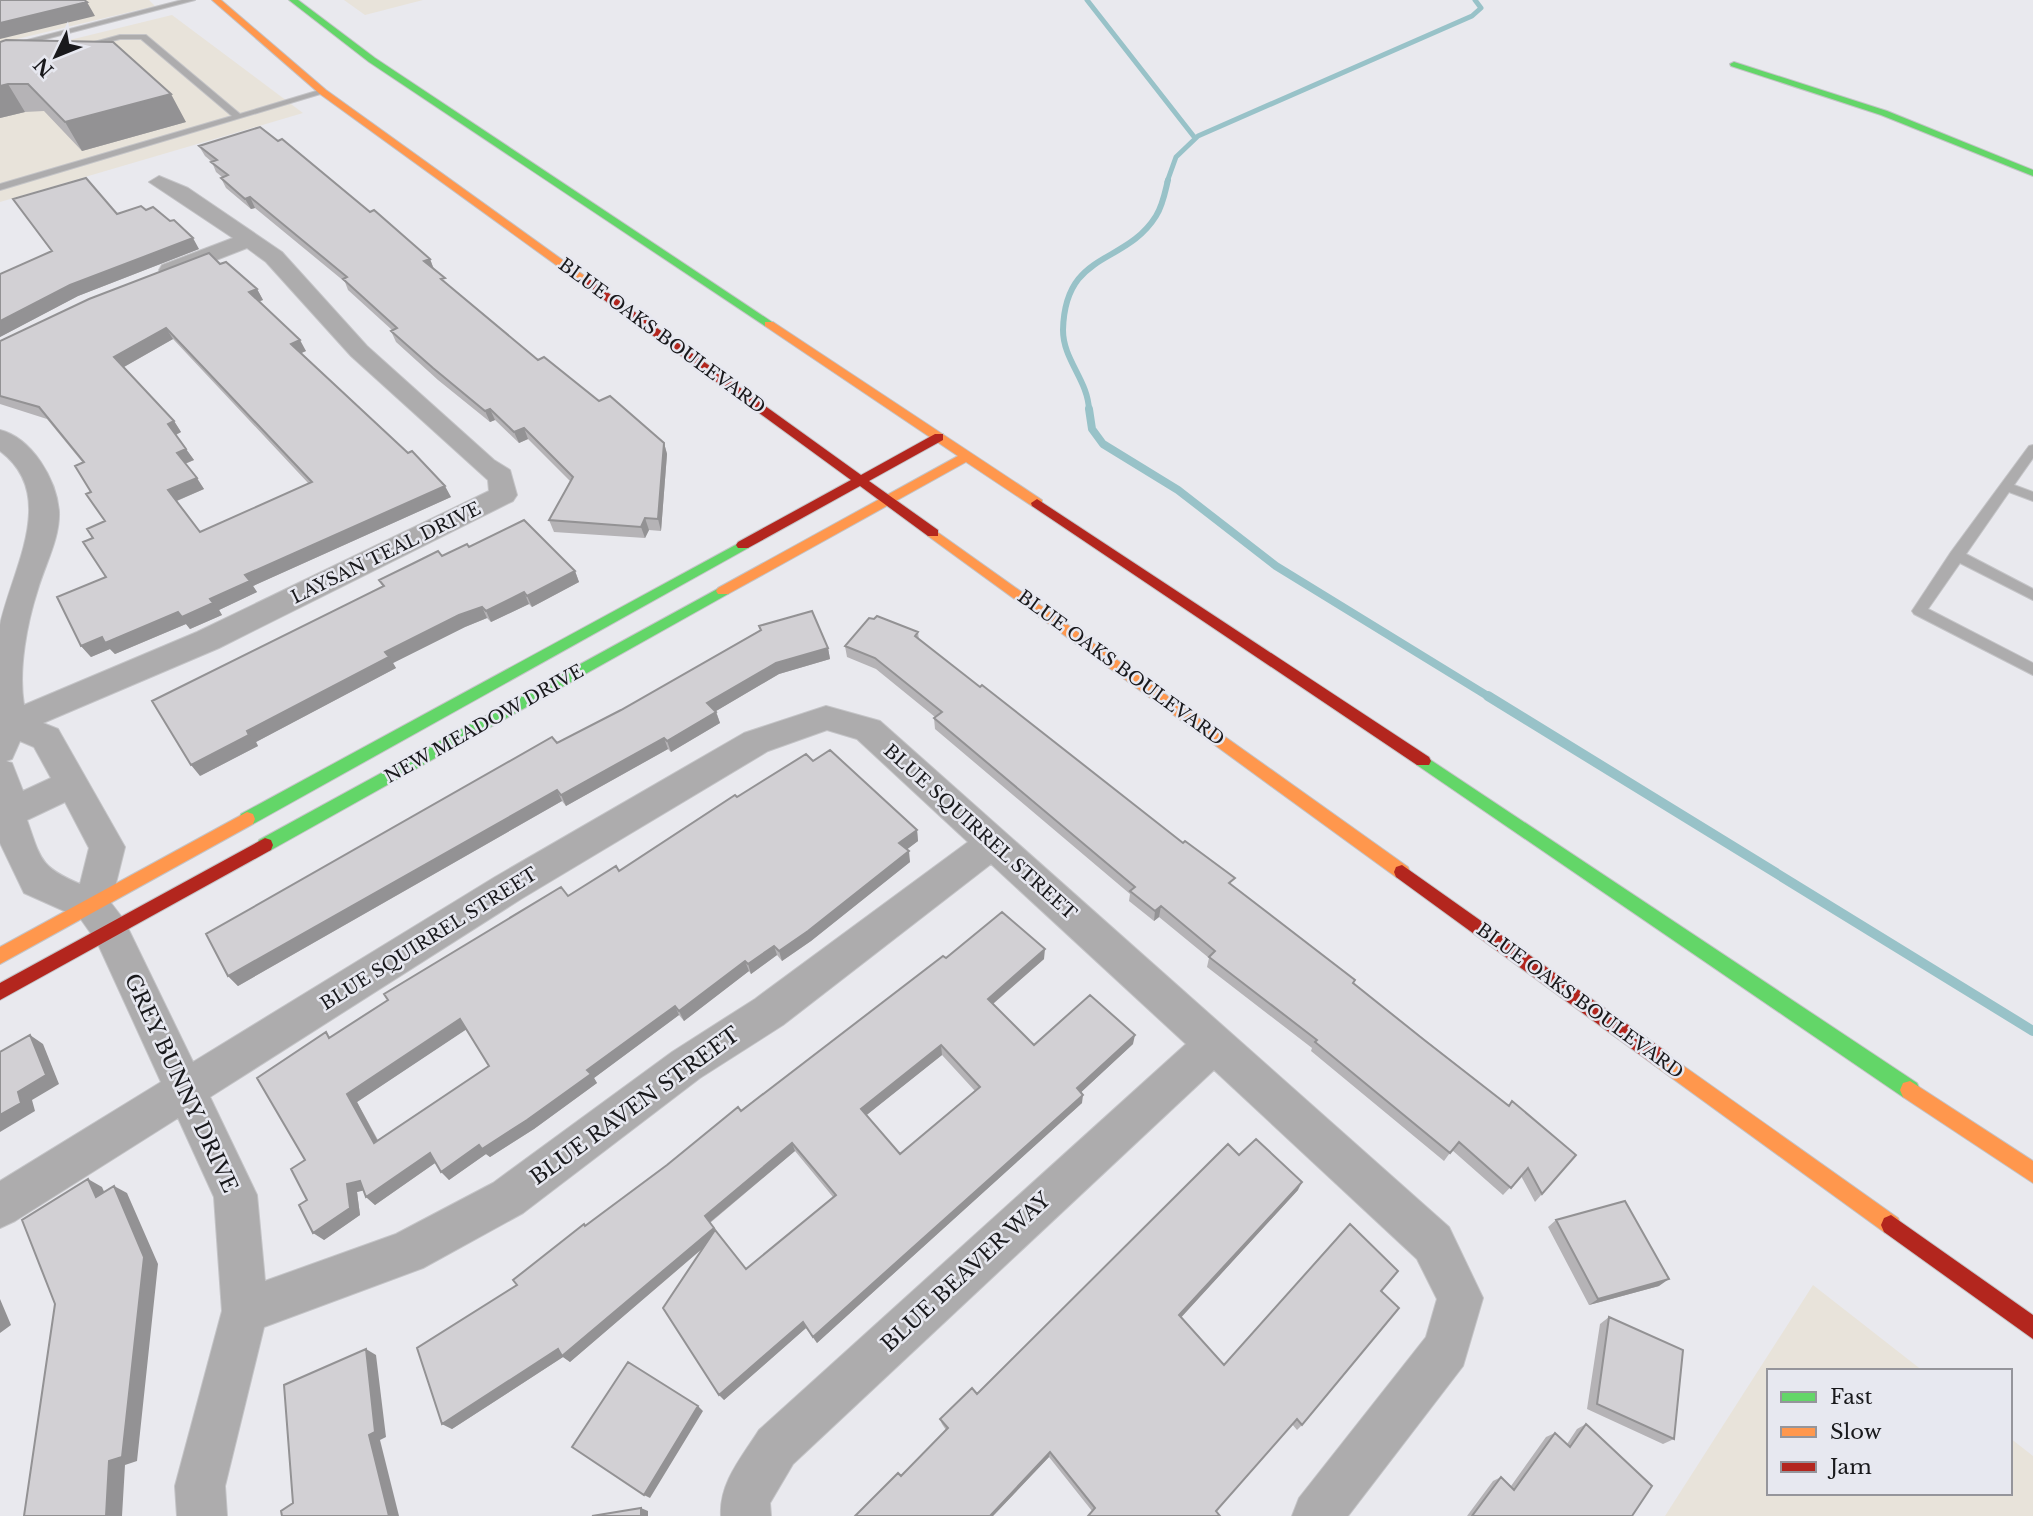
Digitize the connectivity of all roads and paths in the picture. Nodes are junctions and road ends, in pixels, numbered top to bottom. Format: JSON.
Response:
{"nodes":[{"id":1,"x":191,"y":0,"type":"edge"},
{"id":2,"x":216,"y":0,"type":"edge"},
{"id":3,"x":293,"y":0,"type":"edge"},
{"id":4,"x":47,"y":37,"type":"junction"},
{"id":5,"x":26,"y":42,"type":"junction"},
{"id":6,"x":324,"y":46,"type":"dead end"},
{"id":7,"x":0,"y":49,"type":"edge"},
{"id":8,"x":34,"y":50,"type":"edge"},
{"id":9,"x":68,"y":50,"type":"edge"},
{"id":10,"x":372,"y":60,"type":"junction"},
{"id":11,"x":1734,"y":64,"type":"dead end"},
{"id":12,"x":323,"y":92,"type":"junction"},
{"id":13,"x":238,"y":117,"type":"junction"},
{"id":14,"x":2033,"y":173,"type":"edge"},
{"id":15,"x":159,"y":182,"type":"dead end"},
{"id":16,"x":0,"y":187,"type":"edge"},
{"id":17,"x":249,"y":240,"type":"junction"},
{"id":18,"x":148,"y":278,"type":"edge"},
{"id":19,"x":939,"y":437,"type":"junction"},
{"id":20,"x":0,"y":438,"type":"edge"},
{"id":21,"x":2033,"y":449,"type":"edge"},
{"id":22,"x":967,"y":456,"type":"junction"},
{"id":23,"x":860,"y":479,"type":"junction"},
{"id":24,"x":2006,"y":486,"type":"junction"},
{"id":25,"x":2033,"y":497,"type":"edge"},
{"id":26,"x":888,"y":499,"type":"junction"},
{"id":27,"x":1956,"y":555,"type":"junction"},
{"id":28,"x":2033,"y":595,"type":"edge"},
{"id":29,"x":2033,"y":670,"type":"edge"},
{"id":30,"x":3,"y":734,"type":"edge"},
{"id":31,"x":0,"y":772,"type":"edge"},
{"id":32,"x":71,"y":784,"type":"junction"},
{"id":33,"x":8,"y":814,"type":"junction"},
{"id":34,"x":992,"y":843,"type":"junction"},
{"id":35,"x":101,"y":918,"type":"junction"},
{"id":36,"x":0,"y":956,"type":"edge"},
{"id":37,"x":0,"y":992,"type":"edge"},
{"id":38,"x":1214,"y":1044,"type":"junction"},
{"id":39,"x":188,"y":1091,"type":"junction"},
{"id":40,"x":2033,"y":1173,"type":"edge"},
{"id":41,"x":0,"y":1206,"type":"edge"},
{"id":42,"x":245,"y":1311,"type":"junction"},
{"id":43,"x":2033,"y":1328,"type":"edge"},
{"id":44,"x":202,"y":1516,"type":"edge"},
{"id":45,"x":746,"y":1516,"type":"edge"},
{"id":46,"x":1317,"y":1516,"type":"edge"}],
"edges":[{"from":1,"to":4,"type":"lane"},
{"from":2,"to":4,"type":"lane"},
{"from":2,"to":12,"type":"main road","name":"BLUE OAKS BOULEVARD"},
{"from":3,"to":10,"type":"main road"},
{"from":4,"to":5,"type":"lane"},
{"from":5,"to":7,"type":"lane"},
{"from":5,"to":8,"type":"lane"},
{"from":6,"to":10,"type":"main road"},
{"from":9,"to":13,"type":"lane"},
{"from":10,"to":19,"type":"main road"},
{"from":11,"to":14,"type":"main road"},
{"from":12,"to":13,"type":"lane"},
{"from":12,"to":23,"type":"main road","name":"BLUE OAKS BOULEVARD"},
{"from":13,"to":16,"type":"lane"},
{"from":15,"to":17,"type":"street"},
{"from":17,"to":18,"type":"street"},
{"from":17,"to":30,"type":"street","name":"LAYSAN TEAL DRIVE"},
{"from":19,"to":22,"type":"main road"},
{"from":19,"to":23,"type":"main road","name":"NEW MEADOW DRIVE"},
{"from":20,"to":30,"type":"street"},
{"from":21,"to":24,"type":"lane"},
{"from":22,"to":26,"type":"main road","name":"NEW MEADOW DRIVE"},
{"from":22,"to":40,"type":"main road"},
{"from":23,"to":26,"type":"main road","name":"BLUE OAKS BOULEVARD"},
{"from":23,"to":35,"type":"main road","name":"NEW MEADOW DRIVE"},
{"from":24,"to":25,"type":"lane"},
{"from":24,"to":27,"type":"lane"},
{"from":26,"to":35,"type":"main road","name":"NEW MEADOW DRIVE"},
{"from":26,"to":43,"type":"main road","name":"BLUE OAKS BOULEVARD"},
{"from":27,"to":28,"type":"lane"},
{"from":27,"to":29,"type":"lane"},
{"from":30,"to":32,"type":"street"},
{"from":31,"to":33,"type":"street"},
{"from":32,"to":33,"type":"street"},
{"from":32,"to":35,"type":"street"},
{"from":33,"to":35,"type":"street"},
{"from":34,"to":38,"type":"street","name":"BLUE SQUIRREL STREET"},
{"from":34,"to":39,"type":"street","name":"BLUE SQUIRREL STREET"},
{"from":34,"to":42,"type":"street","name":"BLUE RAVEN STREET"},
{"from":35,"to":36,"type":"main road","name":"NEW MEADOW DRIVE"},
{"from":35,"to":37,"type":"main road","name":"NEW MEADOW DRIVE"},
{"from":35,"to":39,"type":"street","name":"GREY BUNNY DRIVE"},
{"from":38,"to":45,"type":"street","name":"BLUE BEAVER WAY"},
{"from":38,"to":46,"type":"street","name":"BLUE SQUIRREL STREET"},
{"from":39,"to":41,"type":"street","name":"BLUE SQUIRREL STREET"},
{"from":39,"to":42,"type":"street","name":"GREY BUNNY DRIVE"},
{"from":42,"to":44,"type":"street","name":"GREY BUNNY DRIVE"}]}
